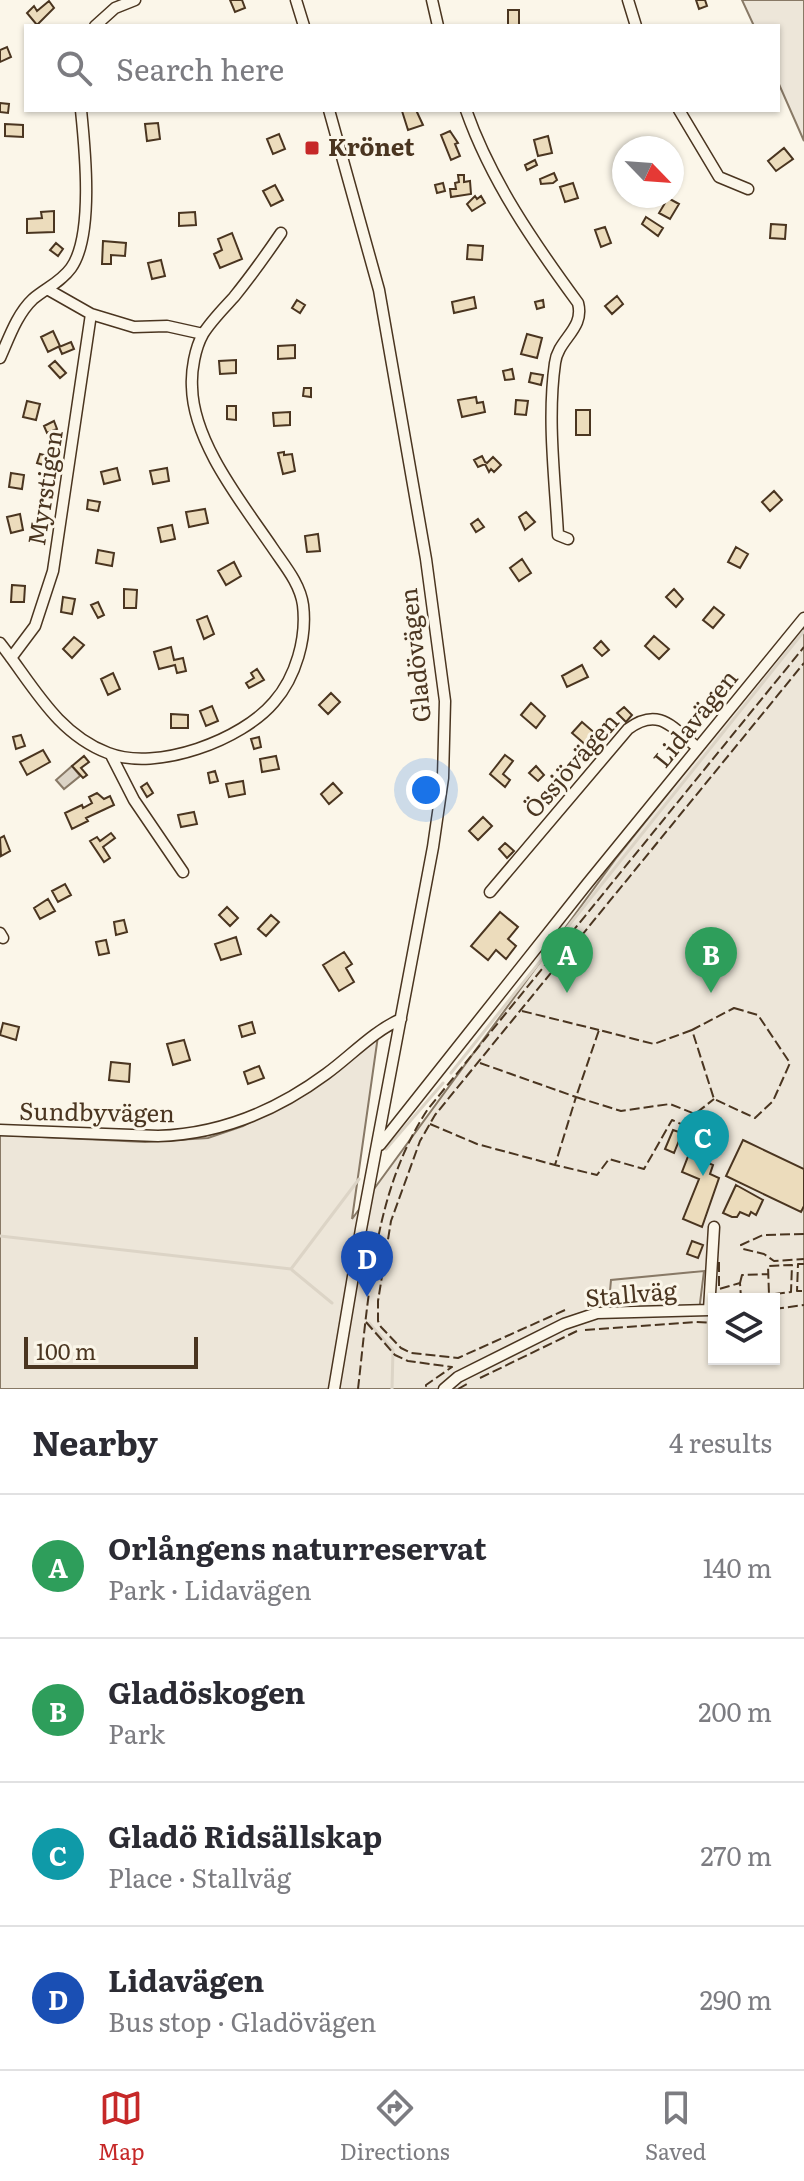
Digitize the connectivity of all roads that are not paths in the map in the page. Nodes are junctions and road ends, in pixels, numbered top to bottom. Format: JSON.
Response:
{"nodes":[{"id":1,"x":135,"y":0,"type":"edge"},
{"id":2,"x":296,"y":0,"type":"edge"},
{"id":3,"x":432,"y":0,"type":"edge"},
{"id":4,"x":628,"y":0,"type":"edge"},
{"id":5,"x":97,"y":24,"type":"edge"},
{"id":6,"x":303,"y":24,"type":"edge"},
{"id":7,"x":438,"y":24,"type":"edge"},
{"id":8,"x":635,"y":24,"type":"edge"},
{"id":9,"x":81,"y":112,"type":"edge"},
{"id":10,"x":330,"y":112,"type":"edge"},
{"id":11,"x":467,"y":112,"type":"edge"},
{"id":12,"x":680,"y":112,"type":"edge"},
{"id":13,"x":748,"y":189,"type":"dead end"},
{"id":14,"x":281,"y":233,"type":"dead end"},
{"id":15,"x":47,"y":289,"type":"junction"},
{"id":16,"x":91,"y":314,"type":"junction"},
{"id":17,"x":203,"y":334,"type":"junction"},
{"id":18,"x":0,"y":358,"type":"edge"},
{"id":19,"x":568,"y":539,"type":"dead end"},
{"id":20,"x":804,"y":618,"type":"edge"},
{"id":21,"x":0,"y":643,"type":"edge"},
{"id":22,"x":11,"y":658,"type":"junction"},
{"id":23,"x":698,"y":748,"type":"junction"},
{"id":24,"x":111,"y":755,"type":"junction"},
{"id":25,"x":183,"y":872,"type":"dead end"},
{"id":26,"x":490,"y":892,"type":"dead end"},
{"id":27,"x":401,"y":1019,"type":"junction"},
{"id":28,"x":0,"y":1130,"type":"edge"},
{"id":29,"x":379,"y":1146,"type":"junction"},
{"id":30,"x":714,"y":1227,"type":"dead end"},
{"id":31,"x":334,"y":1389,"type":"edge"},
{"id":32,"x":444,"y":1389,"type":"edge"}],
"edges":[{"from":1,"to":5,"type":"street"},
{"from":2,"to":6,"type":"street"},
{"from":3,"to":7,"type":"street"},
{"from":4,"to":8,"type":"street"},
{"from":9,"to":15,"type":"street"},
{"from":10,"to":27,"type":"street","name":"Gladövägen"},
{"from":11,"to":19,"type":"street"},
{"from":12,"to":13,"type":"street"},
{"from":14,"to":17,"type":"street"},
{"from":15,"to":16,"type":"street"},
{"from":15,"to":18,"type":"street"},
{"from":16,"to":17,"type":"street"},
{"from":16,"to":22,"type":"street","name":"Myrstigen"},
{"from":17,"to":24,"type":"street"},
{"from":20,"to":23,"type":"street","name":"Lidavägen"},
{"from":21,"to":22,"type":"street"},
{"from":22,"to":24,"type":"street"},
{"from":23,"to":26,"type":"street","name":"Össjövägen"},
{"from":23,"to":29,"type":"street","name":"Lidavägen"},
{"from":24,"to":25,"type":"street"},
{"from":27,"to":28,"type":"street","name":"Sundbyvägen"},
{"from":27,"to":29,"type":"street","name":"Gladövägen"},
{"from":29,"to":31,"type":"street","name":"Gladövägen"},
{"from":30,"to":32,"type":"street","name":"Stallväg"}]}
